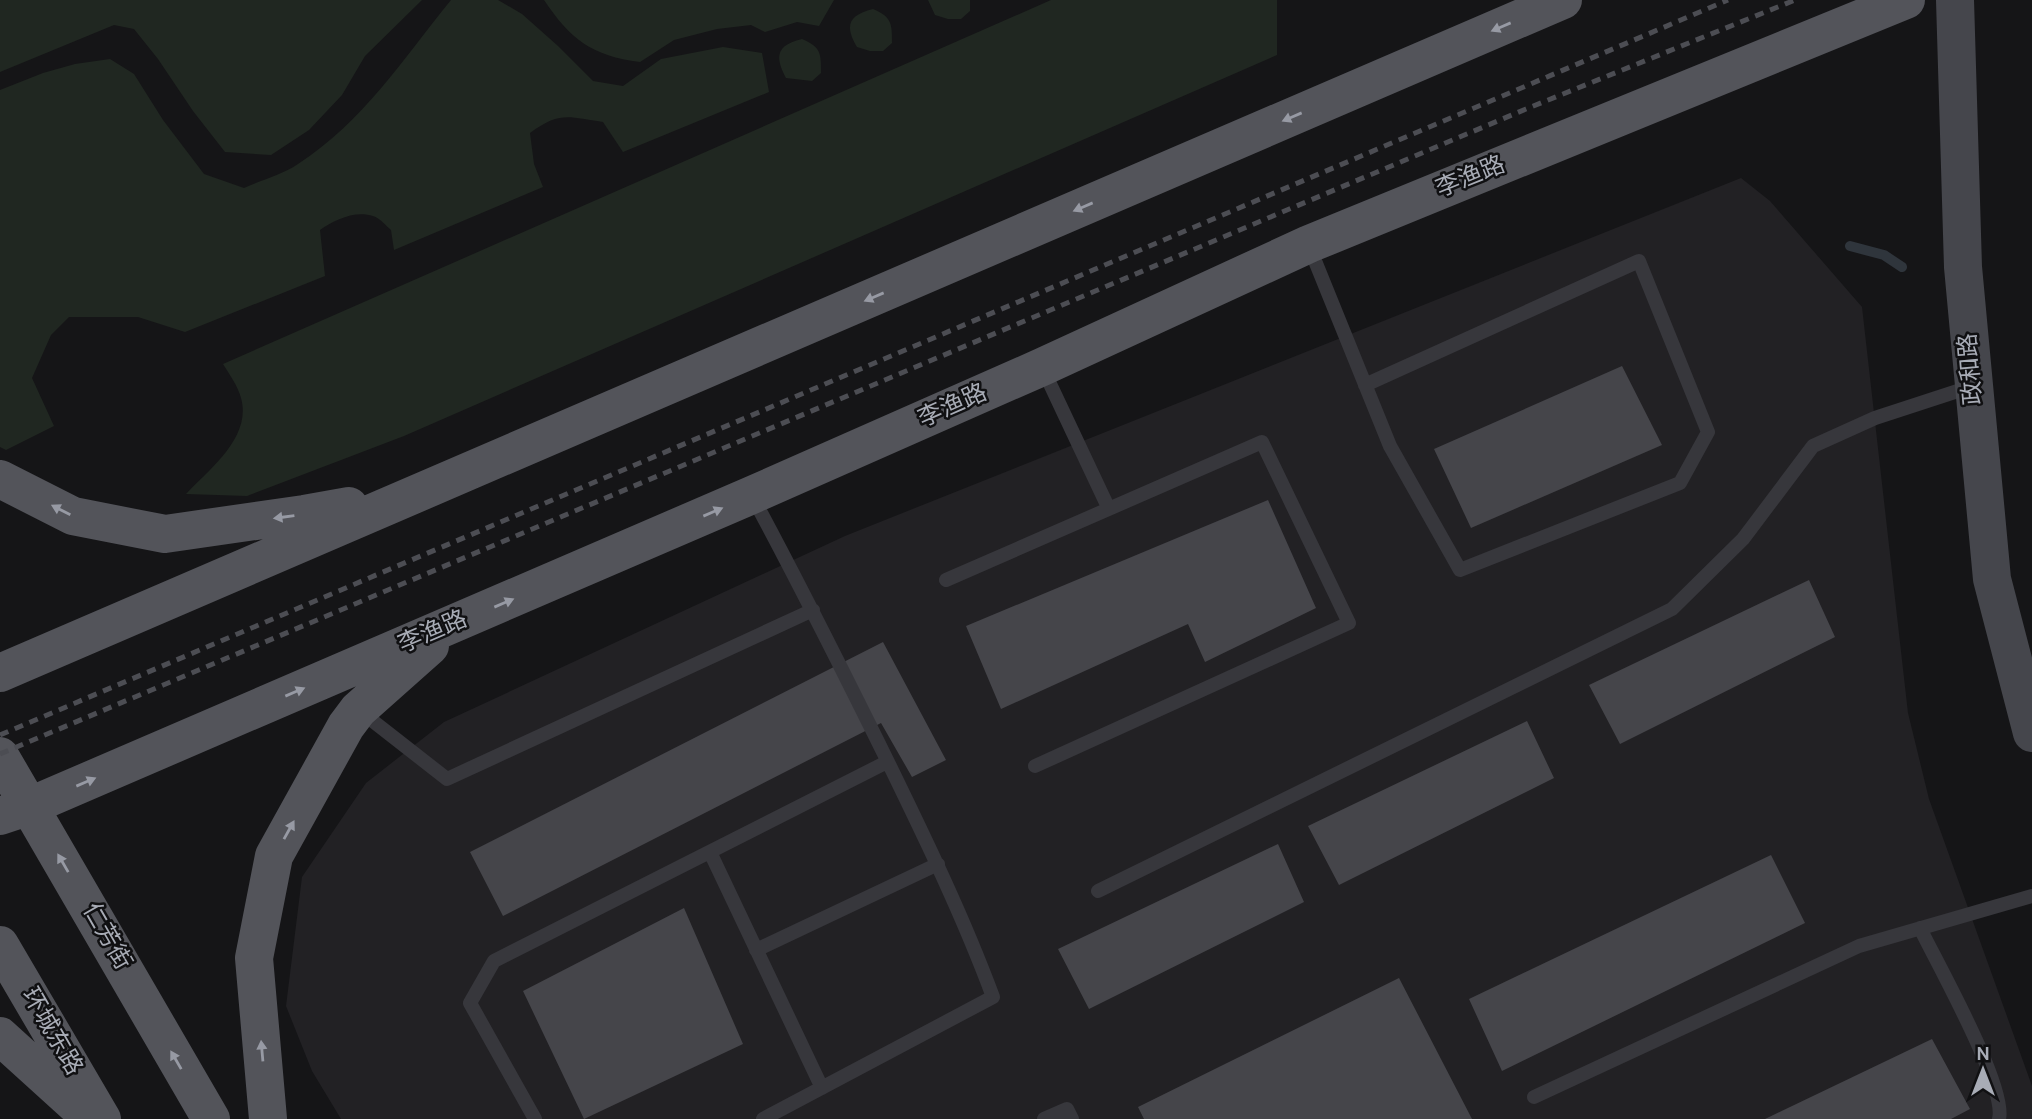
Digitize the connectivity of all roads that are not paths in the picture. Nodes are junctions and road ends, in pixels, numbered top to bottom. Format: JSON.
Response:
{"nodes":[{"id":1,"x":1563,"y":0,"type":"edge"},
{"id":2,"x":1906,"y":0,"type":"edge"},
{"id":3,"x":1955,"y":0,"type":"edge"},
{"id":4,"x":1309,"y":244,"type":"junction"},
{"id":5,"x":1042,"y":368,"type":"junction"},
{"id":6,"x":1365,"y":385,"type":"junction"},
{"id":7,"x":1974,"y":386,"type":"junction"},
{"id":8,"x":0,"y":479,"type":"edge"},
{"id":9,"x":423,"y":491,"type":"junction"},
{"id":10,"x":752,"y":495,"type":"junction"},
{"id":11,"x":1108,"y":507,"type":"junction"},
{"id":12,"x":946,"y":580,"type":"dead end"},
{"id":13,"x":813,"y":610,"type":"junction"},
{"id":14,"x":453,"y":625,"type":"junction"},
{"id":15,"x":0,"y":673,"type":"edge"},
{"id":16,"x":358,"y":710,"type":"junction"},
{"id":17,"x":2032,"y":733,"type":"edge"},
{"id":18,"x":0,"y":756,"type":"edge"},
{"id":19,"x":887,"y":762,"type":"junction"},
{"id":20,"x":1035,"y":766,"type":"dead end"},
{"id":21,"x":15,"y":811,"type":"edge"},
{"id":22,"x":710,"y":852,"type":"junction"},
{"id":23,"x":938,"y":864,"type":"junction"},
{"id":24,"x":1098,"y":891,"type":"dead end"},
{"id":25,"x":2032,"y":896,"type":"edge"},
{"id":26,"x":1920,"y":929,"type":"junction"},
{"id":27,"x":0,"y":944,"type":"edge"},
{"id":28,"x":756,"y":950,"type":"junction"},
{"id":29,"x":0,"y":1036,"type":"edge"},
{"id":30,"x":822,"y":1088,"type":"junction"},
{"id":31,"x":1534,"y":1097,"type":"dead end"},
{"id":32,"x":92,"y":1119,"type":"edge"},
{"id":33,"x":102,"y":1119,"type":"edge"},
{"id":34,"x":211,"y":1119,"type":"edge"},
{"id":35,"x":268,"y":1119,"type":"edge"},
{"id":36,"x":535,"y":1119,"type":"edge"},
{"id":37,"x":763,"y":1119,"type":"edge"},
{"id":38,"x":1044,"y":1119,"type":"edge"},
{"id":39,"x":1072,"y":1119,"type":"edge"},
{"id":40,"x":1999,"y":1119,"type":"edge"}],
"edges":[{"from":1,"to":9,"type":"main road","one_way":true},
{"from":2,"to":4,"type":"main road","name":"李渔路"},
{"from":3,"to":7,"type":"street","name":"政和路"},
{"from":4,"to":5,"type":"main road","name":"李渔路"},
{"from":4,"to":6,"type":"lane"},
{"from":5,"to":10,"type":"main road","name":"李渔路"},
{"from":5,"to":11,"type":"lane"},
{"from":6,"to":6,"type":"lane"},
{"from":7,"to":17,"type":"street","name":"政和路"},
{"from":7,"to":24,"type":"lane"},
{"from":9,"to":8,"type":"main road","one_way":true},
{"from":9,"to":15,"type":"main road"},
{"from":10,"to":13,"type":"lane"},
{"from":14,"to":10,"type":"main road","name":"李渔路","one_way":true},
{"from":11,"to":12,"type":"lane"},
{"from":11,"to":20,"type":"lane"},
{"from":13,"to":16,"type":"lane"},
{"from":13,"to":19,"type":"lane"},
{"from":14,"to":16,"type":"main road"},
{"from":21,"to":14,"type":"main road","name":"李渔路","one_way":true},
{"from":35,"to":16,"type":"main road","one_way":true},
{"from":18,"to":21,"type":"main road","name":"仁芳街"},
{"from":19,"to":22,"type":"lane"},
{"from":19,"to":23,"type":"lane"},
{"from":34,"to":21,"type":"main road","name":"仁芳街","one_way":true},
{"from":22,"to":28,"type":"lane"},
{"from":22,"to":36,"type":"lane"},
{"from":23,"to":28,"type":"lane"},
{"from":23,"to":30,"type":"lane"},
{"from":25,"to":26,"type":"lane"},
{"from":26,"to":31,"type":"lane"},
{"from":26,"to":40,"type":"lane"},
{"from":27,"to":33,"type":"main road","name":"环城东路"},
{"from":28,"to":30,"type":"lane"},
{"from":29,"to":32,"type":"main road"},
{"from":30,"to":37,"type":"lane"},
{"from":38,"to":39,"type":"lane"}]}
